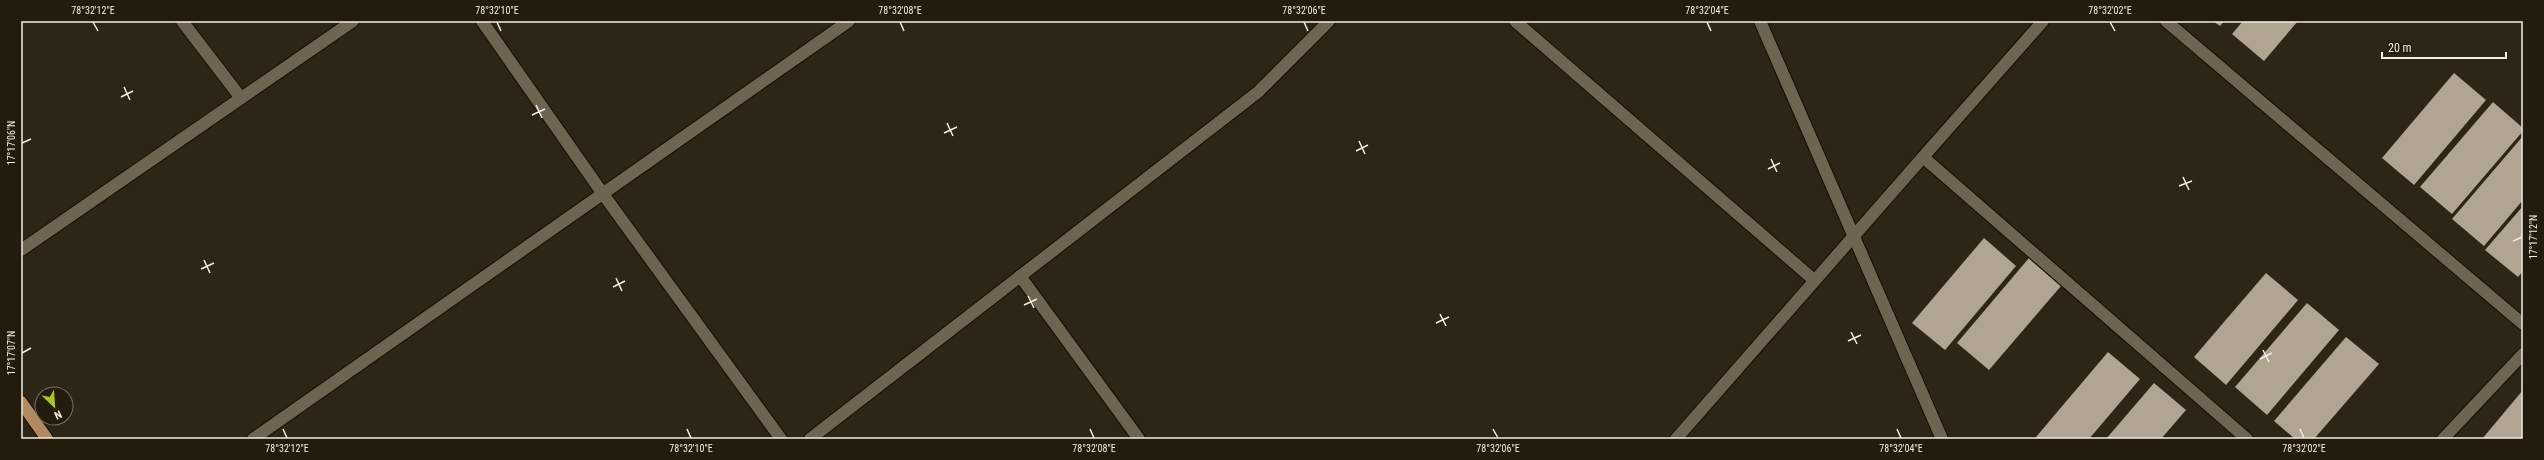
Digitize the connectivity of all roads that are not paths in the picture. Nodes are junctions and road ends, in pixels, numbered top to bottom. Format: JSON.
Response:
{"nodes":[{"id":1,"x":182,"y":21,"type":"edge"},
{"id":2,"x":353,"y":21,"type":"edge"},
{"id":3,"x":482,"y":21,"type":"edge"},
{"id":4,"x":849,"y":21,"type":"edge"},
{"id":5,"x":1329,"y":21,"type":"edge"},
{"id":6,"x":1515,"y":21,"type":"edge"},
{"id":7,"x":1760,"y":21,"type":"edge"},
{"id":8,"x":2042,"y":21,"type":"edge"},
{"id":9,"x":2166,"y":21,"type":"edge"},
{"id":10,"x":241,"y":98,"type":"junction"},
{"id":11,"x":1922,"y":157,"type":"junction"},
{"id":12,"x":602,"y":194,"type":"junction"},
{"id":13,"x":1855,"y":235,"type":"junction"},
{"id":14,"x":21,"y":250,"type":"edge"},
{"id":15,"x":1020,"y":276,"type":"junction"},
{"id":16,"x":1814,"y":280,"type":"junction"},
{"id":17,"x":2523,"y":324,"type":"edge"},
{"id":18,"x":2523,"y":354,"type":"edge"},
{"id":19,"x":21,"y":402,"type":"edge"},
{"id":20,"x":47,"y":439,"type":"edge"},
{"id":21,"x":252,"y":439,"type":"edge"},
{"id":22,"x":781,"y":439,"type":"edge"},
{"id":23,"x":810,"y":439,"type":"edge"},
{"id":24,"x":1139,"y":439,"type":"edge"},
{"id":25,"x":1676,"y":439,"type":"edge"},
{"id":26,"x":1942,"y":439,"type":"edge"},
{"id":27,"x":2247,"y":439,"type":"edge"},
{"id":28,"x":2443,"y":439,"type":"edge"}],
"edges":[{"from":1,"to":10,"type":"street"},
{"from":2,"to":10,"type":"street"},
{"from":3,"to":12,"type":"street"},
{"from":4,"to":12,"type":"street"},
{"from":5,"to":15,"type":"street"},
{"from":6,"to":16,"type":"street"},
{"from":7,"to":13,"type":"street"},
{"from":8,"to":11,"type":"street"},
{"from":9,"to":17,"type":"street"},
{"from":10,"to":14,"type":"street"},
{"from":11,"to":13,"type":"street"},
{"from":11,"to":27,"type":"street"},
{"from":12,"to":21,"type":"street"},
{"from":12,"to":22,"type":"street"},
{"from":13,"to":16,"type":"street"},
{"from":13,"to":26,"type":"street"},
{"from":15,"to":23,"type":"street"},
{"from":15,"to":24,"type":"street"},
{"from":16,"to":25,"type":"street"},
{"from":18,"to":28,"type":"street"},
{"from":19,"to":20,"type":"main road"}]}
